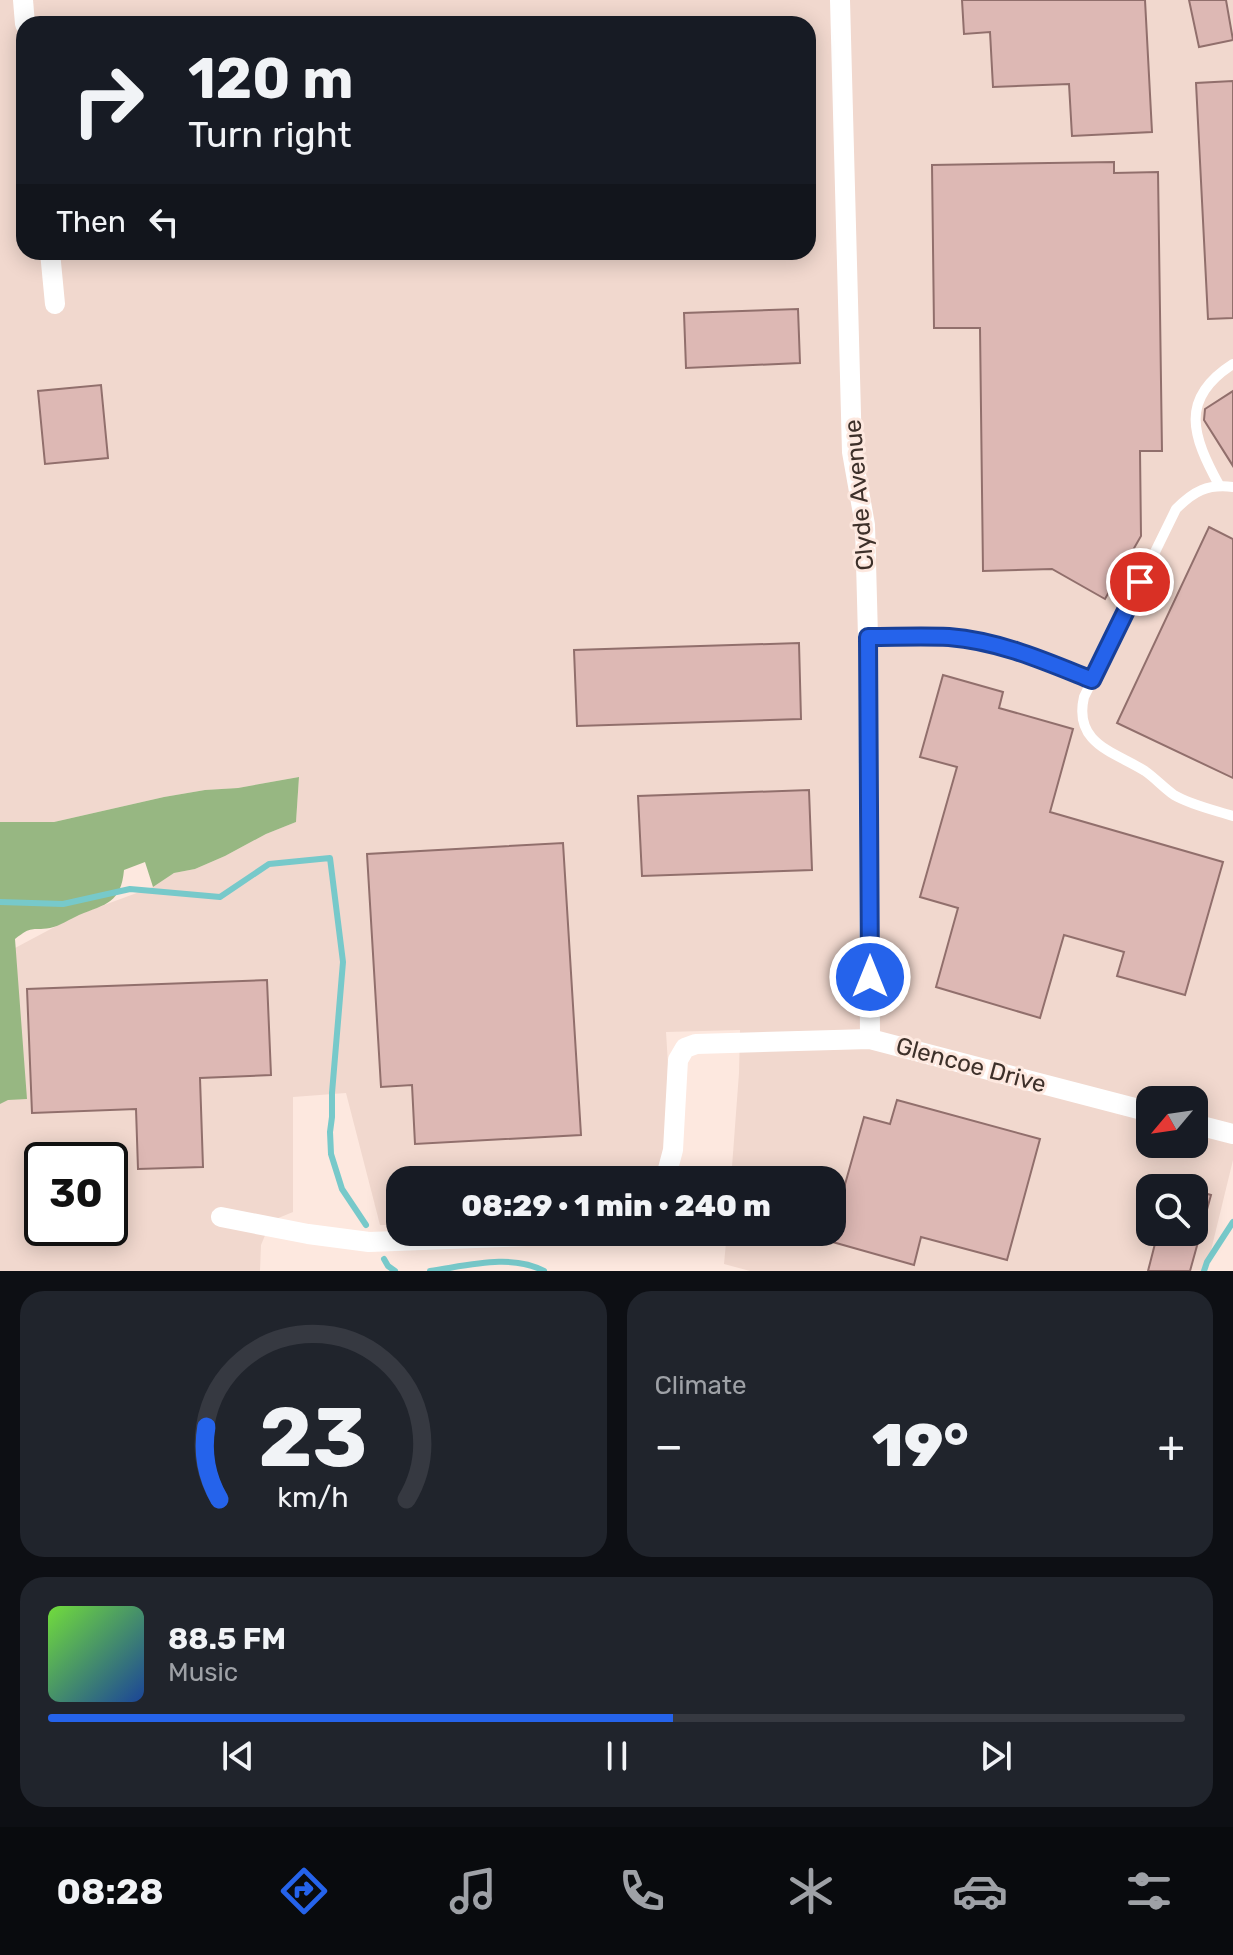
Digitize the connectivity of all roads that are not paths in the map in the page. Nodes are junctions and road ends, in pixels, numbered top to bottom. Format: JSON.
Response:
{"nodes":[{"id":1,"x":840,"y":0,"type":"edge"},
{"id":2,"x":51,"y":260,"type":"edge"},
{"id":3,"x":55,"y":304,"type":"dead end"},
{"id":4,"x":1233,"y":364,"type":"edge"},
{"id":5,"x":1219,"y":485,"type":"junction"},
{"id":6,"x":1233,"y":487,"type":"edge"},
{"id":7,"x":868,"y":637,"type":"junction"},
{"id":8,"x":1092,"y":680,"type":"junction"},
{"id":9,"x":1233,"y":816,"type":"edge"},
{"id":10,"x":870,"y":1039,"type":"junction"},
{"id":11,"x":1136,"y":1108,"type":"edge"},
{"id":12,"x":1208,"y":1128,"type":"edge"},
{"id":13,"x":1233,"y":1134,"type":"edge"},
{"id":14,"x":669,"y":1166,"type":"edge"},
{"id":15,"x":221,"y":1217,"type":"dead end"},
{"id":16,"x":386,"y":1241,"type":"edge"}],
"edges":[{"from":1,"to":7,"type":"street","name":"Clyde Avenue"},
{"from":2,"to":3,"type":"street"},
{"from":4,"to":5,"type":"lane"},
{"from":5,"to":6,"type":"lane"},
{"from":5,"to":8,"type":"lane"},
{"from":7,"to":8,"type":"lane"},
{"from":7,"to":10,"type":"street","name":"Clyde Avenue"},
{"from":8,"to":9,"type":"lane"},
{"from":10,"to":11,"type":"street","name":"Glencoe Drive"},
{"from":10,"to":14,"type":"street","name":"Glencoe Drive"},
{"from":12,"to":13,"type":"street"},
{"from":15,"to":16,"type":"street"}]}
